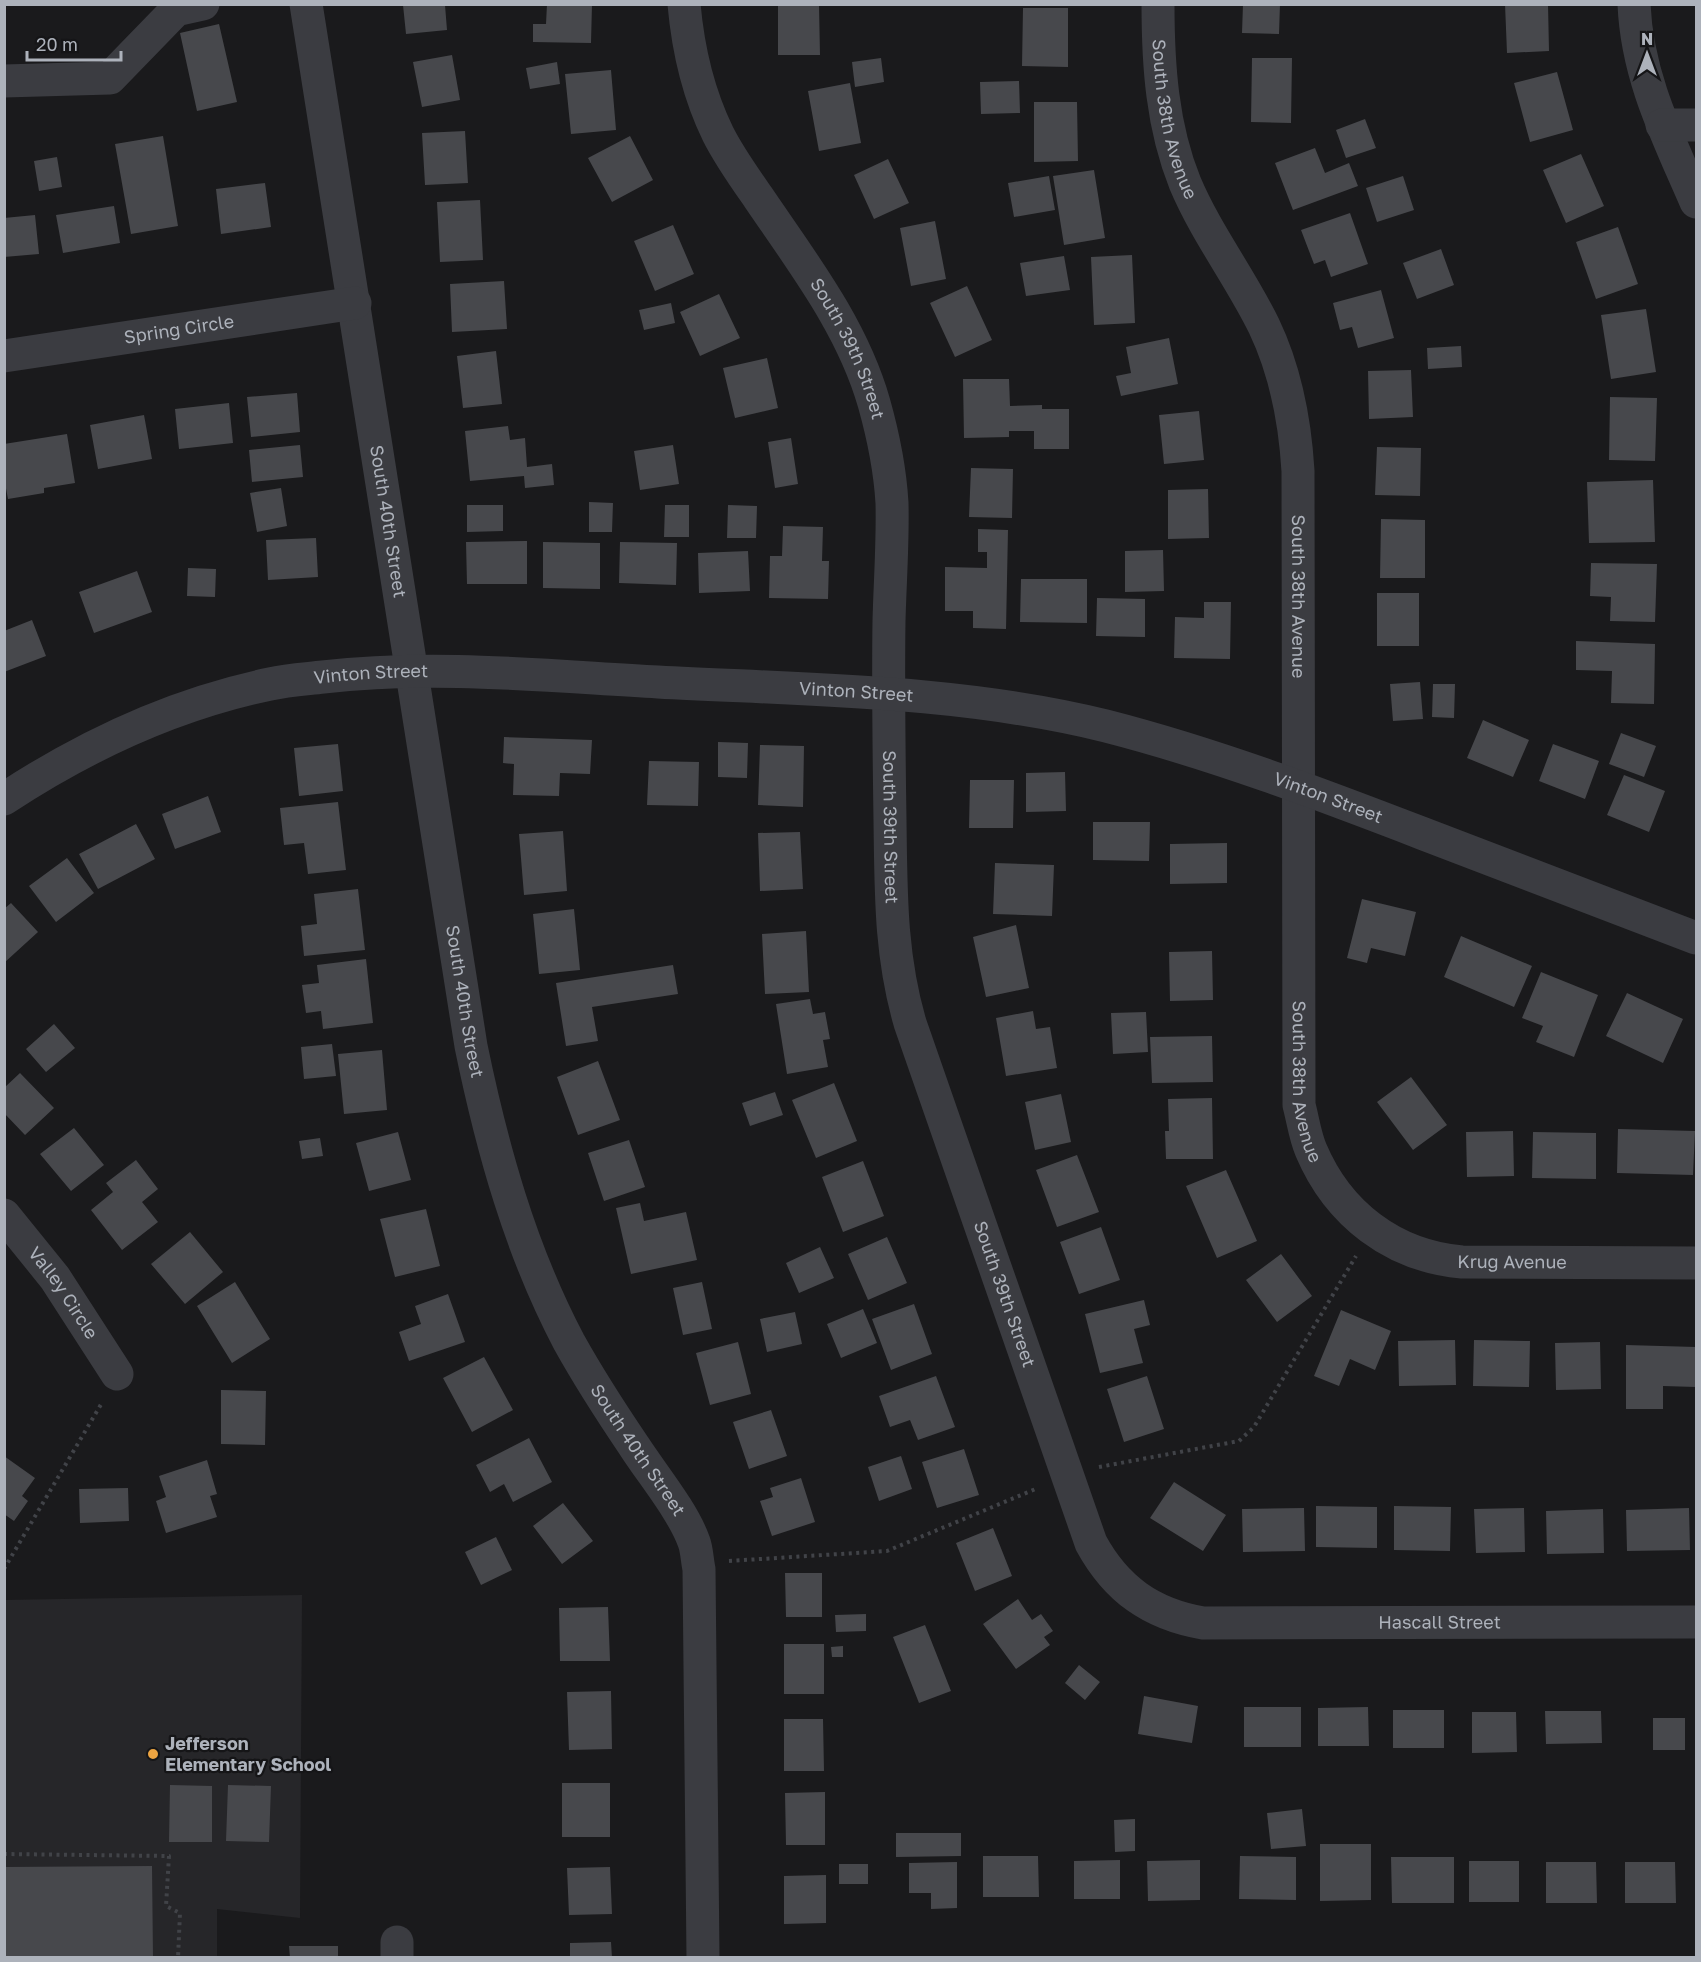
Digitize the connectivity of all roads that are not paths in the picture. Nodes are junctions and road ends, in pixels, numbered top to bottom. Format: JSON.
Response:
{"nodes":[{"id":1,"x":203,"y":4,"type":"edge"},
{"id":2,"x":306,"y":4,"type":"edge"},
{"id":3,"x":684,"y":4,"type":"edge"},
{"id":4,"x":1158,"y":4,"type":"edge"},
{"id":5,"x":1634,"y":4,"type":"edge"},
{"id":6,"x":4,"y":81,"type":"edge"},
{"id":7,"x":1662,"y":125,"type":"junction"},
{"id":8,"x":1696,"y":125,"type":"edge"},
{"id":9,"x":1696,"y":202,"type":"edge"},
{"id":10,"x":355,"y":303,"type":"junction"},
{"id":11,"x":4,"y":356,"type":"edge"},
{"id":12,"x":411,"y":672,"type":"junction"},
{"id":13,"x":888,"y":694,"type":"junction"},
{"id":14,"x":1297,"y":785,"type":"junction"},
{"id":15,"x":4,"y":799,"type":"edge"},
{"id":16,"x":1696,"y":938,"type":"edge"},
{"id":17,"x":1344,"y":1205,"type":"joint"},
{"id":18,"x":4,"y":1215,"type":"edge"},
{"id":19,"x":1696,"y":1263,"type":"edge"},
{"id":20,"x":117,"y":1374,"type":"road end"},
{"id":21,"x":1182,"y":1619,"type":"joint"},
{"id":22,"x":1696,"y":1622,"type":"edge"},
{"id":23,"x":703,"y":1958,"type":"edge"}],
"edges":[{"from":1,"to":6,"type":"street"},
{"from":2,"to":10,"type":"street","name":"South 40th Street"},
{"from":3,"to":13,"type":"street","name":"South 39th Street"},
{"from":4,"to":14,"type":"street","name":"South 38th Avenue"},
{"from":5,"to":7,"type":"street"},
{"from":7,"to":8,"type":"street"},
{"from":7,"to":9,"type":"street"},
{"from":10,"to":11,"type":"street","name":"Spring Circle"},
{"from":10,"to":12,"type":"street","name":"South 40th Street"},
{"from":12,"to":13,"type":"street","name":"Vinton Street"},
{"from":12,"to":15,"type":"street","name":"Vinton Street"},
{"from":12,"to":23,"type":"street","name":"South 40th Street"},
{"from":13,"to":14,"type":"street","name":"Vinton Street"},
{"from":13,"to":21,"type":"street","name":"South 39th Street"},
{"from":14,"to":16,"type":"street","name":"Vinton Street"},
{"from":14,"to":17,"type":"street","name":"South 38th Avenue"},
{"from":17,"to":19,"type":"street","name":"Krug Avenue"},
{"from":18,"to":20,"type":"street","name":"Valley Circle"},
{"from":21,"to":22,"type":"street","name":"Hascall Street"}]}
